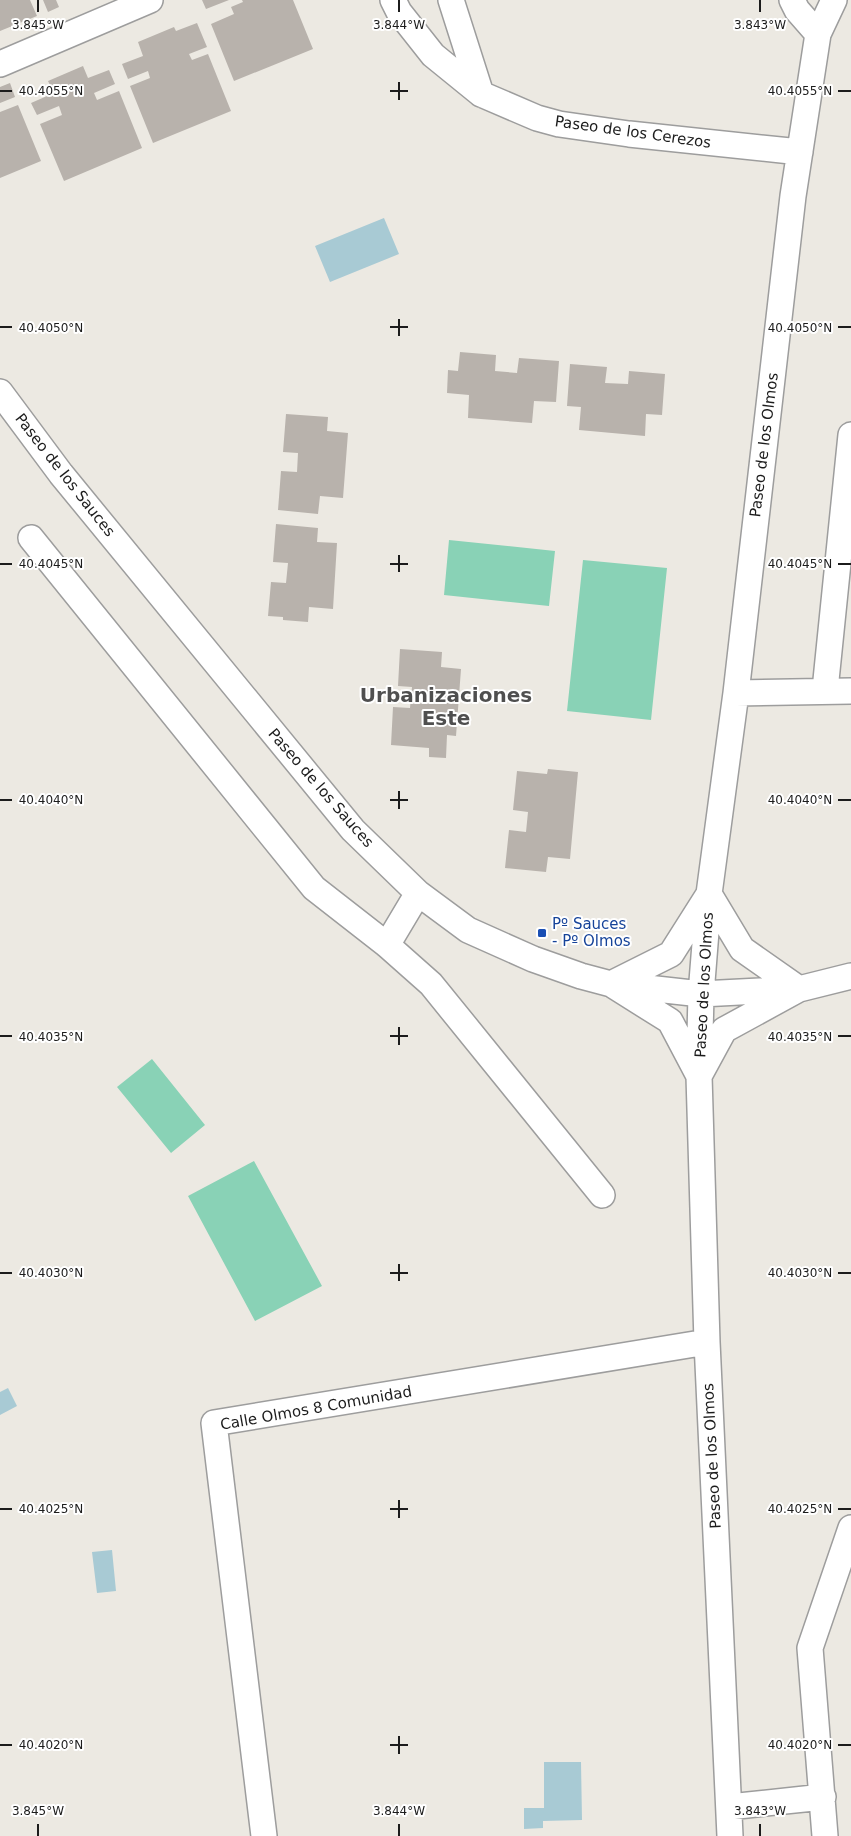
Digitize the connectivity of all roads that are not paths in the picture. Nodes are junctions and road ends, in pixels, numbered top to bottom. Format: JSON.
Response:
{"nodes":[{"id":1,"x":150,"y":0,"type":"edge"},
{"id":2,"x":393,"y":0,"type":"edge"},
{"id":3,"x":451,"y":0,"type":"edge"},
{"id":4,"x":792,"y":0,"type":"edge"},
{"id":5,"x":834,"y":0,"type":"edge"},
{"id":6,"x":107,"y":8,"type":"edge"},
{"id":7,"x":818,"y":34,"type":"junction"},
{"id":8,"x":0,"y":64,"type":"edge"},
{"id":9,"x":481,"y":94,"type":"junction"},
{"id":10,"x":800,"y":152,"type":"junction"},
{"id":11,"x":0,"y":392,"type":"edge"},
{"id":12,"x":851,"y":435,"type":"edge"},
{"id":13,"x":31,"y":538,"type":"dead end"},
{"id":14,"x":825,"y":690,"type":"junction"},
{"id":15,"x":851,"y":691,"type":"edge"},
{"id":16,"x":736,"y":693,"type":"junction"},
{"id":17,"x":418,"y":892,"type":"junction"},
{"id":18,"x":709,"y":894,"type":"junction"},
{"id":19,"x":387,"y":944,"type":"junction"},
{"id":20,"x":851,"y":976,"type":"edge"},
{"id":21,"x":611,"y":984,"type":"junction"},
{"id":22,"x":799,"y":989,"type":"junction"},
{"id":23,"x":700,"y":994,"type":"junction"},
{"id":24,"x":699,"y":1076,"type":"junction"},
{"id":25,"x":602,"y":1194,"type":"dead end"},
{"id":26,"x":707,"y":1342,"type":"junction"},
{"id":27,"x":851,"y":1528,"type":"edge"},
{"id":28,"x":823,"y":1797,"type":"junction"},
{"id":29,"x":729,"y":1807,"type":"junction"},
{"id":30,"x":264,"y":1836,"type":"edge"},
{"id":31,"x":730,"y":1836,"type":"edge"},
{"id":32,"x":825,"y":1836,"type":"edge"}],
"edges":[{"from":1,"to":6,"type":"street"},
{"from":2,"to":9,"type":"street","name":"Paseo de los Cerezos"},
{"from":3,"to":9,"type":"street"},
{"from":4,"to":7,"type":"street"},
{"from":5,"to":7,"type":"street","name":"Paseo de los Olmos"},
{"from":6,"to":8,"type":"street"},
{"from":7,"to":10,"type":"street","name":"Paseo de los Olmos"},
{"from":9,"to":10,"type":"street","name":"Paseo de los Cerezos"},
{"from":10,"to":16,"type":"street","name":"Paseo de los Olmos"},
{"from":11,"to":17,"type":"street","name":"Paseo de los Sauces"},
{"from":12,"to":14,"type":"street"},
{"from":13,"to":19,"type":"street"},
{"from":14,"to":15,"type":"street"},
{"from":14,"to":16,"type":"street"},
{"from":16,"to":18,"type":"street","name":"Paseo de los Olmos"},
{"from":17,"to":19,"type":"street"},
{"from":17,"to":21,"type":"street","name":"Paseo de los Sauces"},
{"from":18,"to":21,"type":"street","name":"Paseo de los Olmos"},
{"from":18,"to":22,"type":"street","name":"Paseo de los Olmos"},
{"from":18,"to":23,"type":"street","name":"Paseo de los Olmos"},
{"from":19,"to":25,"type":"street"},
{"from":20,"to":22,"type":"street","name":"Paseo de los Sauces"},
{"from":21,"to":23,"type":"street","name":"Paseo de los Sauces"},
{"from":21,"to":24,"type":"street","name":"Paseo de los Olmos"},
{"from":22,"to":23,"type":"street","name":"Paseo de los Sauces"},
{"from":22,"to":24,"type":"street","name":"Paseo de los Olmos"},
{"from":23,"to":24,"type":"street","name":"Paseo de los Olmos"},
{"from":24,"to":26,"type":"street","name":"Paseo de los Olmos"},
{"from":26,"to":29,"type":"street","name":"Paseo de los Olmos"},
{"from":26,"to":30,"type":"street","name":"Calle Olmos 8 Comunidad"},
{"from":27,"to":28,"type":"street"},
{"from":28,"to":29,"type":"street"},
{"from":28,"to":32,"type":"street"},
{"from":29,"to":31,"type":"street","name":"Paseo de los Olmos"}]}
